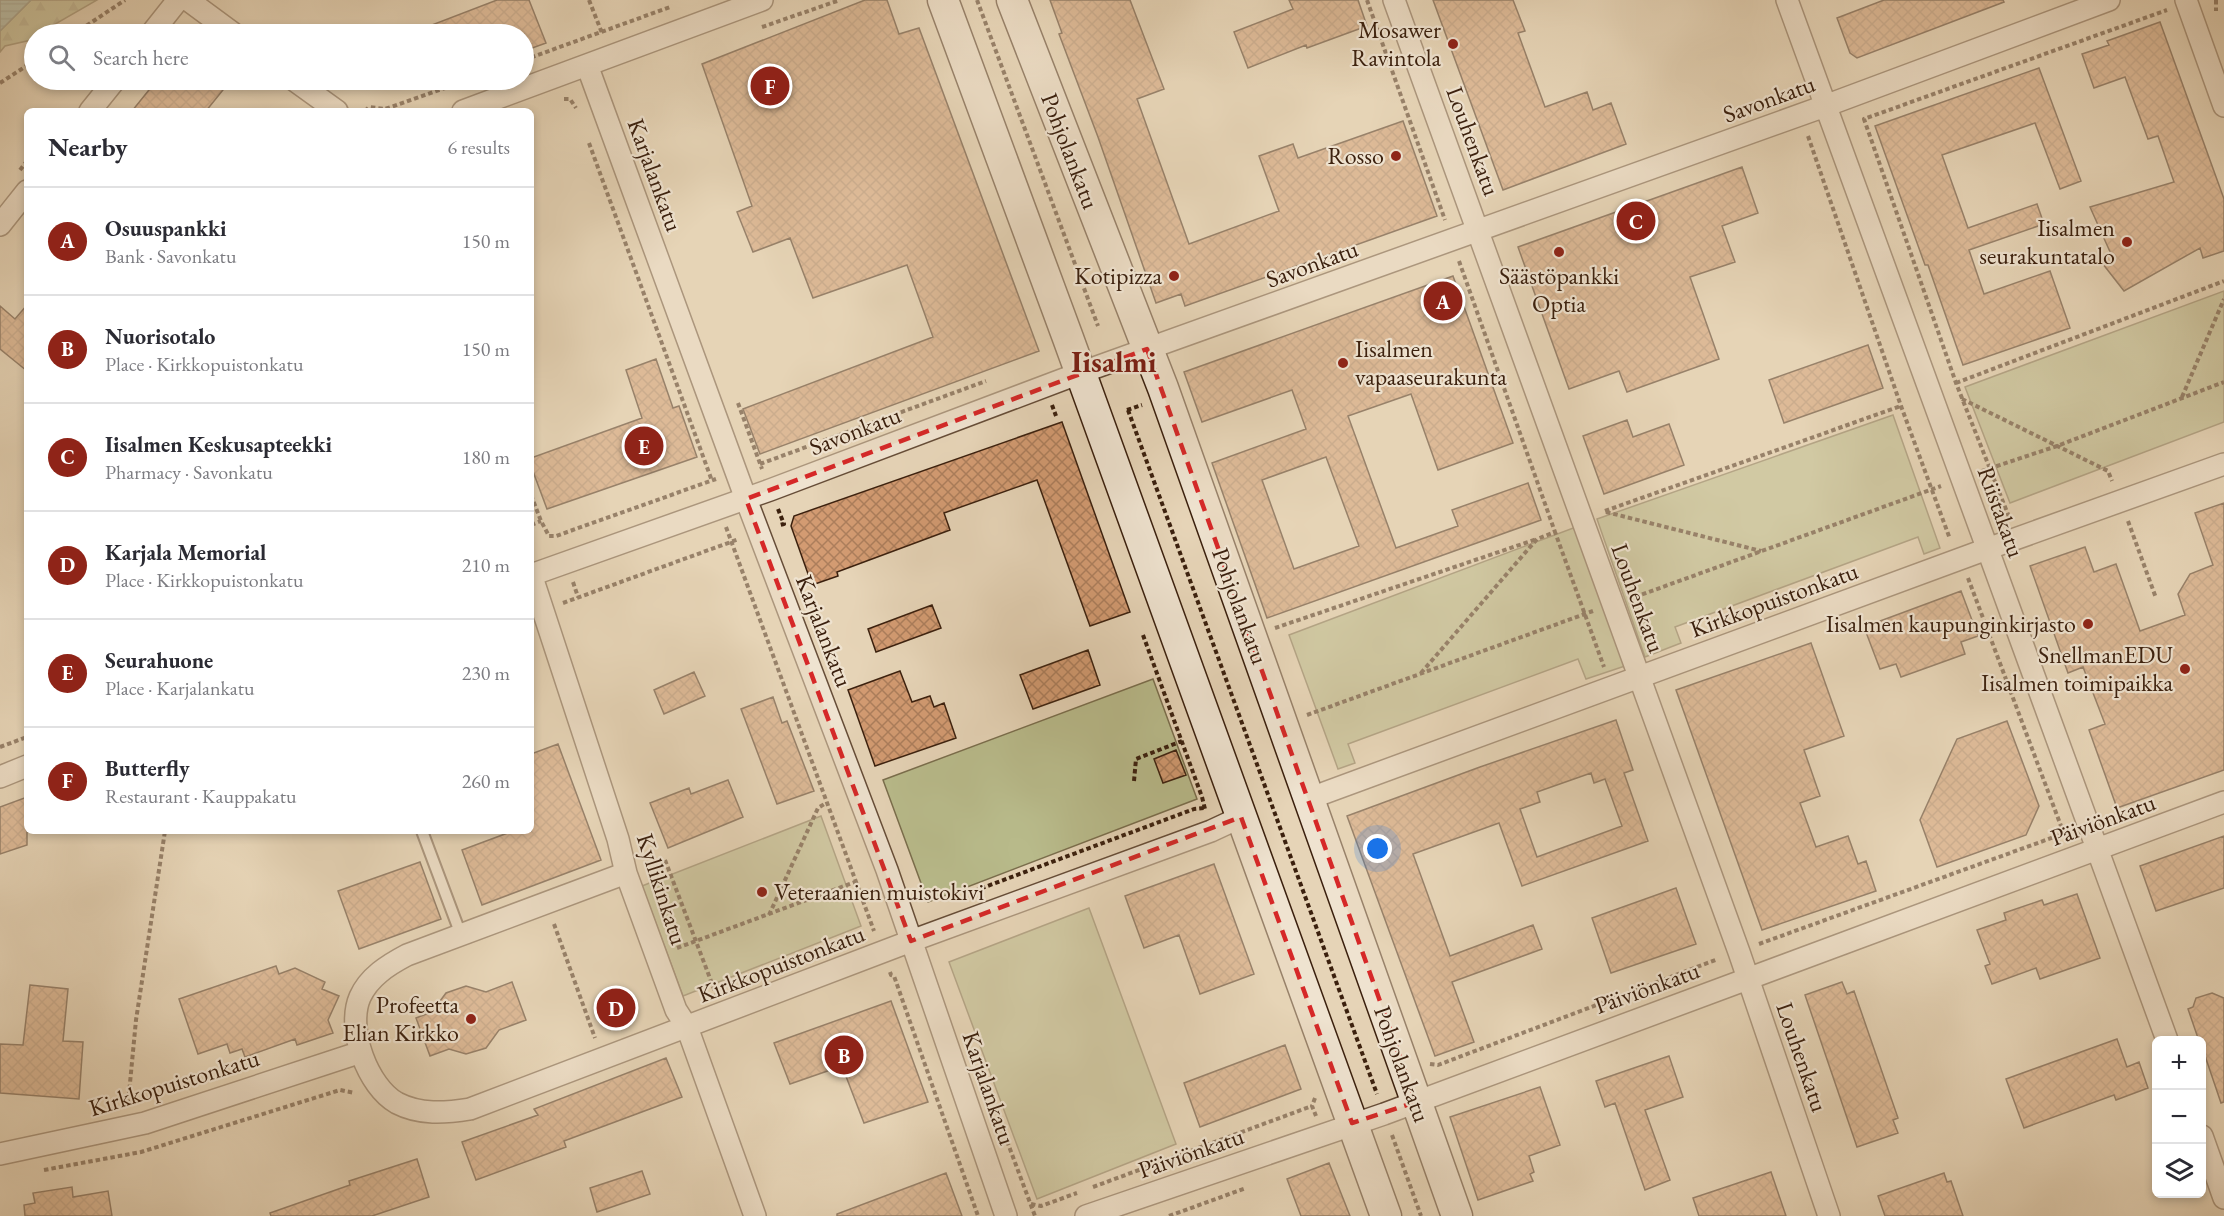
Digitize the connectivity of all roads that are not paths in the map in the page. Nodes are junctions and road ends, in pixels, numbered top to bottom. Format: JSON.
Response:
{"nodes":[{"id":1,"x":178,"y":0,"type":"edge"},
{"id":2,"x":188,"y":0,"type":"edge"},
{"id":3,"x":762,"y":0,"type":"edge"},
{"id":4,"x":943,"y":0,"type":"edge"},
{"id":5,"x":1012,"y":0,"type":"edge"},
{"id":6,"x":1394,"y":0,"type":"edge"},
{"id":7,"x":1787,"y":0,"type":"edge"},
{"id":8,"x":2109,"y":0,"type":"edge"},
{"id":9,"x":2177,"y":4,"type":"edge"},
{"id":10,"x":159,"y":24,"type":"edge"},
{"id":11,"x":220,"y":24,"type":"edge"},
{"id":12,"x":587,"y":65,"type":"junction"},
{"id":13,"x":534,"y":85,"type":"edge"},
{"id":14,"x":107,"y":90,"type":"edge"},
{"id":15,"x":308,"y":90,"type":"edge"},
{"id":16,"x":520,"y":90,"type":"edge"},
{"id":17,"x":1826,"y":106,"type":"junction"},
{"id":18,"x":2224,"y":106,"type":"edge"},
{"id":19,"x":92,"y":108,"type":"edge"},
{"id":20,"x":333,"y":108,"type":"edge"},
{"id":21,"x":471,"y":108,"type":"edge"},
{"id":22,"x":24,"y":195,"type":"edge"},
{"id":23,"x":0,"y":225,"type":"edge"},
{"id":24,"x":1478,"y":231,"type":"junction"},
{"id":25,"x":1147,"y":349,"type":"junction"},
{"id":26,"x":1080,"y":374,"type":"junction"},
{"id":27,"x":2224,"y":464,"type":"edge"},
{"id":28,"x":746,"y":499,"type":"junction"},
{"id":29,"x":1987,"y":549,"type":"junction"},
{"id":30,"x":534,"y":573,"type":"edge"},
{"id":31,"x":534,"y":583,"type":"edge"},
{"id":32,"x":1639,"y":676,"type":"junction"},
{"id":33,"x":24,"y":767,"type":"edge"},
{"id":34,"x":0,"y":777,"type":"edge"},
{"id":35,"x":1308,"y":798,"type":"junction"},
{"id":36,"x":2224,"y":802,"type":"edge"},
{"id":37,"x":1242,"y":817,"type":"junction"},
{"id":38,"x":423,"y":834,"type":"edge"},
{"id":39,"x":2097,"y":850,"type":"junction"},
{"id":40,"x":626,"y":873,"type":"junction"},
{"id":41,"x":461,"y":935,"type":"junction"},
{"id":42,"x":911,"y":941,"type":"junction"},
{"id":43,"x":1748,"y":978,"type":"junction"},
{"id":44,"x":687,"y":1027,"type":"junction"},
{"id":45,"x":2165,"y":1036,"type":"edge"},
{"id":46,"x":361,"y":1052,"type":"junction"},
{"id":47,"x":1416,"y":1102,"type":"junction"},
{"id":48,"x":1352,"y":1123,"type":"junction"},
{"id":49,"x":2205,"y":1144,"type":"edge"},
{"id":50,"x":0,"y":1154,"type":"edge"},
{"id":51,"x":2224,"y":1198,"type":"edge"},
{"id":52,"x":1006,"y":1214,"type":"edge"},
{"id":53,"x":755,"y":1216,"type":"edge"},
{"id":54,"x":1086,"y":1216,"type":"edge"},
{"id":55,"x":1386,"y":1216,"type":"edge"},
{"id":56,"x":1457,"y":1216,"type":"edge"},
{"id":57,"x":1829,"y":1216,"type":"edge"}],
"edges":[{"from":1,"to":10,"type":"street"},
{"from":2,"to":11,"type":"street"},
{"from":3,"to":12,"type":"street"},
{"from":4,"to":26,"type":"main road"},
{"from":5,"to":25,"type":"main road","name":"Pohjolankatu"},
{"from":6,"to":24,"type":"street","name":"Louhenkatu"},
{"from":7,"to":17,"type":"street","name":"Riistakatu"},
{"from":8,"to":17,"type":"street","name":"Savonkatu"},
{"from":9,"to":18,"type":"street"},
{"from":12,"to":13,"type":"street"},
{"from":12,"to":28,"type":"street","name":"Karjalankatu"},
{"from":14,"to":19,"type":"street"},
{"from":15,"to":20,"type":"street"},
{"from":16,"to":21,"type":"street"},
{"from":17,"to":24,"type":"street","name":"Savonkatu"},
{"from":17,"to":29,"type":"street","name":"Riistakatu"},
{"from":22,"to":23,"type":"street"},
{"from":24,"to":25,"type":"street","name":"Savonkatu"},
{"from":24,"to":32,"type":"street","name":"Louhenkatu"},
{"from":25,"to":26,"type":"street","name":"Savonkatu"},
{"from":25,"to":35,"type":"main road","name":"Pohjolankatu"},
{"from":26,"to":28,"type":"street","name":"Savonkatu"},
{"from":26,"to":37,"type":"main road"},
{"from":27,"to":29,"type":"street","name":"Kirkkopuistonkatu"},
{"from":28,"to":30,"type":"street","name":"Savonkatu"},
{"from":28,"to":42,"type":"street","name":"Karjalankatu"},
{"from":29,"to":32,"type":"street","name":"Kirkkopuistonkatu"},
{"from":29,"to":39,"type":"street","name":"Riistakatu"},
{"from":31,"to":40,"type":"street","name":"Kyllikinkatu"},
{"from":32,"to":35,"type":"street","name":"Kirkkopuistonkatu"},
{"from":32,"to":43,"type":"street","name":"Louhenkatu"},
{"from":33,"to":34,"type":"street"},
{"from":35,"to":47,"type":"main road","name":"Pohjolankatu"},
{"from":36,"to":39,"type":"street","name":"Päiviönkatu"},
{"from":37,"to":42,"type":"street","name":"Kirkkopuistonkatu"},
{"from":37,"to":48,"type":"main road"},
{"from":38,"to":41,"type":"lane"},
{"from":39,"to":43,"type":"street","name":"Päiviönkatu"},
{"from":39,"to":45,"type":"street","name":"Riistakatu"},
{"from":40,"to":41,"type":"street","name":"Kirkkopuistonkatu"},
{"from":40,"to":44,"type":"street","name":"Kyllikinkatu"},
{"from":41,"to":46,"type":"street","name":"Kirkkopuistonkatu"},
{"from":42,"to":44,"type":"street","name":"Kirkkopuistonkatu"},
{"from":42,"to":52,"type":"street","name":"Karjalankatu"},
{"from":43,"to":47,"type":"street","name":"Päiviönkatu"},
{"from":43,"to":57,"type":"street","name":"Louhenkatu"},
{"from":44,"to":46,"type":"street","name":"Kirkkopuistonkatu"},
{"from":44,"to":53,"type":"street","name":"Kyllikinkatu"},
{"from":46,"to":50,"type":"street","name":"Kirkkopuistonkatu"},
{"from":47,"to":48,"type":"street","name":"Päiviönkatu"},
{"from":47,"to":56,"type":"main road","name":"Pohjolankatu"},
{"from":48,"to":54,"type":"street","name":"Päiviönkatu"},
{"from":48,"to":55,"type":"main road"},
{"from":49,"to":51,"type":"street"}]}
